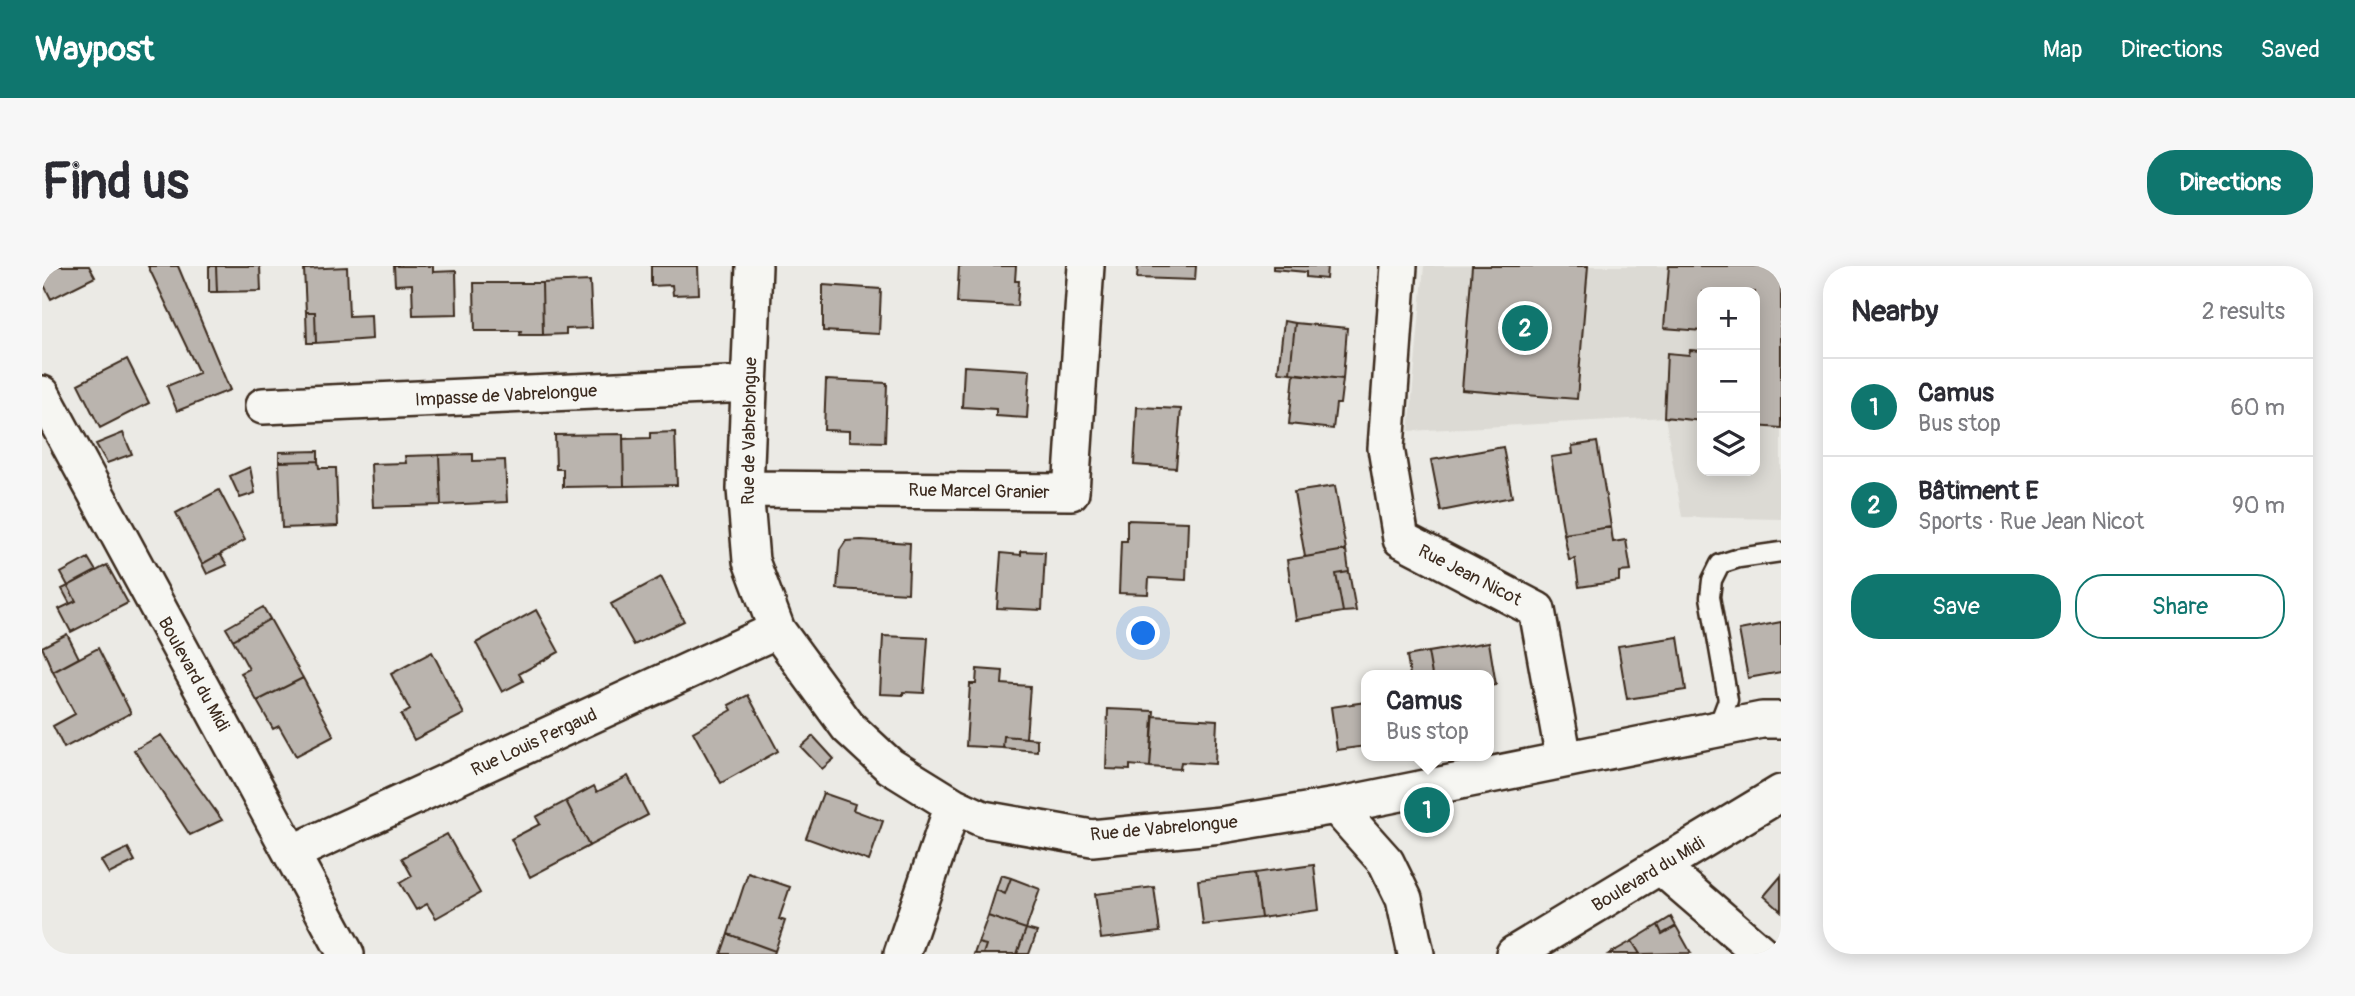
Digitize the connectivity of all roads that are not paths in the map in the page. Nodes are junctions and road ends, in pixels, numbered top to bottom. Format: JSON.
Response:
{"nodes":[{"id":1,"x":754,"y":266,"type":"edge"},
{"id":2,"x":1086,"y":266,"type":"edge"},
{"id":3,"x":1399,"y":266,"type":"edge"},
{"id":4,"x":749,"y":384,"type":"junction"},
{"id":5,"x":42,"y":394,"type":"edge"},
{"id":6,"x":263,"y":406,"type":"dead end"},
{"id":7,"x":745,"y":489,"type":"junction"},
{"id":8,"x":1781,"y":552,"type":"edge"},
{"id":9,"x":777,"y":630,"type":"junction"},
{"id":10,"x":1781,"y":720,"type":"edge"},
{"id":11,"x":1717,"y":729,"type":"junction"},
{"id":12,"x":1564,"y":760,"type":"junction"},
{"id":13,"x":1781,"y":793,"type":"edge"},
{"id":14,"x":953,"y":805,"type":"junction"},
{"id":15,"x":1336,"y":806,"type":"junction"},
{"id":16,"x":292,"y":853,"type":"junction"},
{"id":17,"x":1661,"y":867,"type":"junction"},
{"id":18,"x":346,"y":954,"type":"edge"},
{"id":19,"x":901,"y":954,"type":"edge"},
{"id":20,"x":1416,"y":954,"type":"edge"},
{"id":21,"x":1514,"y":954,"type":"edge"},
{"id":22,"x":1762,"y":954,"type":"edge"}],
"edges":[{"from":1,"to":4,"type":"street","name":"Rue de Vabrelongue"},
{"from":2,"to":7,"type":"street","name":"Rue Marcel Granier"},
{"from":3,"to":12,"type":"street","name":"Rue Jean Nicot"},
{"from":4,"to":6,"type":"street","name":"Impasse de Vabrelongue"},
{"from":4,"to":7,"type":"street","name":"Rue de Vabrelongue"},
{"from":5,"to":16,"type":"street","name":"Boulevard du Midi"},
{"from":7,"to":9,"type":"street","name":"Rue de Vabrelongue"},
{"from":8,"to":11,"type":"lane"},
{"from":9,"to":14,"type":"street","name":"Rue de Vabrelongue"},
{"from":9,"to":16,"type":"street","name":"Rue Louis Pergaud"},
{"from":10,"to":11,"type":"street","name":"Rue de Vabrelongue"},
{"from":11,"to":12,"type":"street","name":"Rue de Vabrelongue"},
{"from":12,"to":15,"type":"street","name":"Rue de Vabrelongue"},
{"from":13,"to":17,"type":"street","name":"Boulevard du Midi"},
{"from":14,"to":15,"type":"street","name":"Rue de Vabrelongue"},
{"from":14,"to":19,"type":"street"},
{"from":15,"to":20,"type":"street"},
{"from":16,"to":18,"type":"street","name":"Boulevard du Midi"},
{"from":17,"to":21,"type":"street","name":"Boulevard du Midi"},
{"from":17,"to":22,"type":"street"}]}
